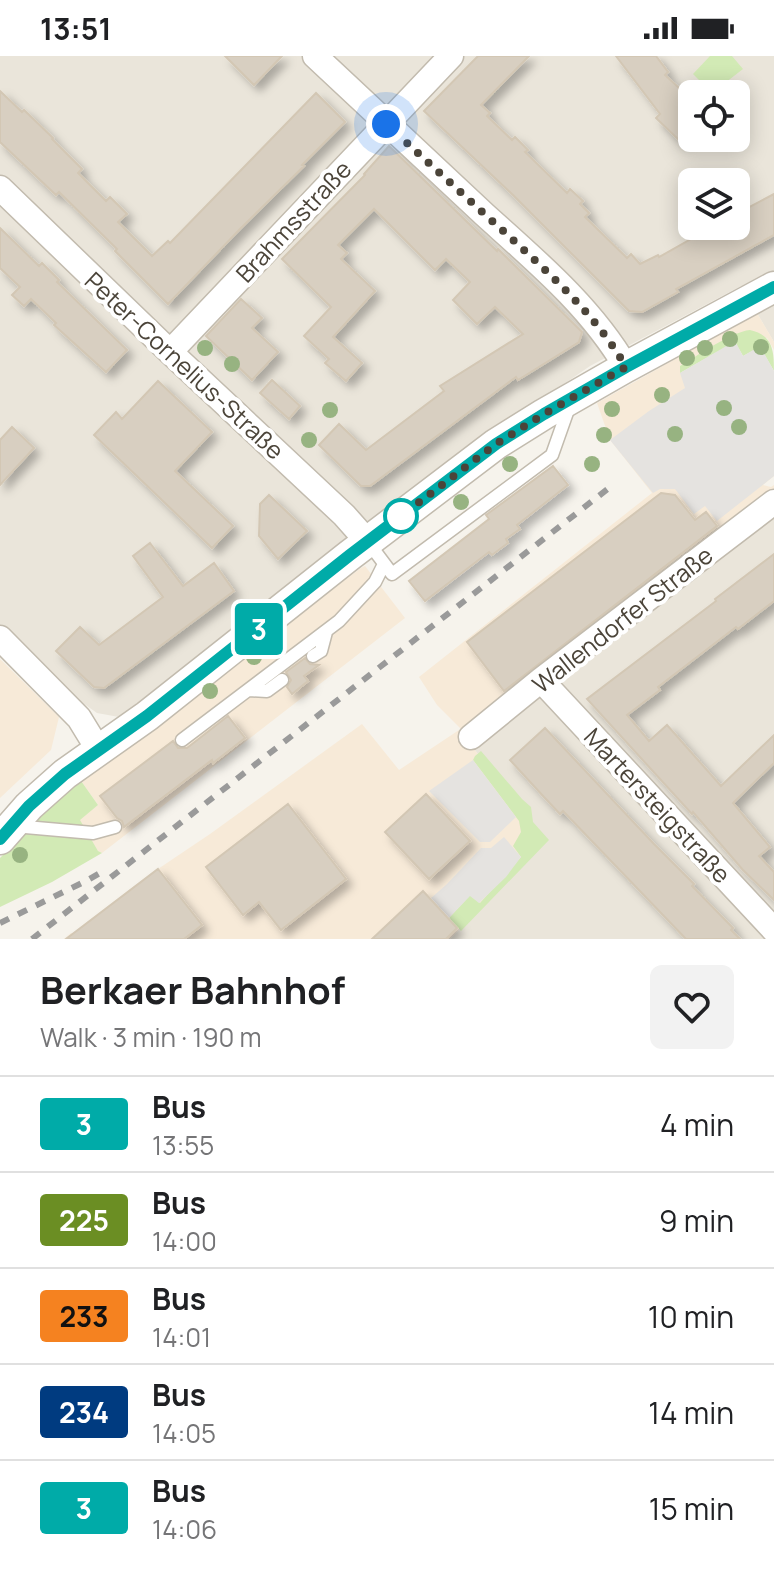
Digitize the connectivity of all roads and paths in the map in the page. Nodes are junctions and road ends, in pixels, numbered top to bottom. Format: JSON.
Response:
{"nodes":[{"id":1,"x":315,"y":56,"type":"edge"},
{"id":2,"x":451,"y":56,"type":"edge"},
{"id":3,"x":386,"y":124,"type":"junction"},
{"id":4,"x":0,"y":188,"type":"edge"},
{"id":5,"x":772,"y":293,"type":"edge"},
{"id":6,"x":170,"y":352,"type":"junction"},
{"id":7,"x":626,"y":367,"type":"junction"},
{"id":8,"x":573,"y":398,"type":"junction"},
{"id":9,"x":772,"y":509,"type":"edge"},
{"id":10,"x":376,"y":553,"type":"junction"},
{"id":11,"x":326,"y":632,"type":"junction"},
{"id":12,"x":0,"y":638,"type":"edge"},
{"id":13,"x":313,"y":656,"type":"dead end"},
{"id":14,"x":282,"y":680,"type":"dead end"},
{"id":15,"x":541,"y":680,"type":"junction"},
{"id":16,"x":249,"y":690,"type":"junction"},
{"id":17,"x":471,"y":737,"type":"dead end"},
{"id":18,"x":182,"y":740,"type":"dead end"},
{"id":19,"x":98,"y":749,"type":"junction"},
{"id":20,"x":115,"y":827,"type":"dead end"},
{"id":21,"x":5,"y":832,"type":"edge"},
{"id":22,"x":774,"y":930,"type":"edge"}],
"edges":[{"from":1,"to":3,"type":"street"},
{"from":2,"to":3,"type":"street","name":"Brahmsstraße"},
{"from":3,"to":6,"type":"street","name":"Brahmsstraße"},
{"from":3,"to":7,"type":"street"},
{"from":4,"to":6,"type":"street","name":"Peter-Cornelius-Straße"},
{"from":5,"to":7,"type":"street"},
{"from":6,"to":10,"type":"street","name":"Peter-Cornelius-Straße"},
{"from":7,"to":8,"type":"street"},
{"from":8,"to":10,"type":"street"},
{"from":8,"to":10,"type":"lane"},
{"from":9,"to":15,"type":"street","name":"Wallendorfer Straße"},
{"from":10,"to":11,"type":"lane"},
{"from":10,"to":19,"type":"street"},
{"from":11,"to":13,"type":"lane"},
{"from":11,"to":16,"type":"lane"},
{"from":12,"to":19,"type":"street"},
{"from":14,"to":16,"type":"lane"},
{"from":15,"to":17,"type":"street","name":"Wallendorfer Straße"},
{"from":15,"to":22,"type":"street","name":"Martersteigstraße"},
{"from":16,"to":18,"type":"lane"},
{"from":19,"to":21,"type":"street"},
{"from":20,"to":21,"type":"lane"}]}
